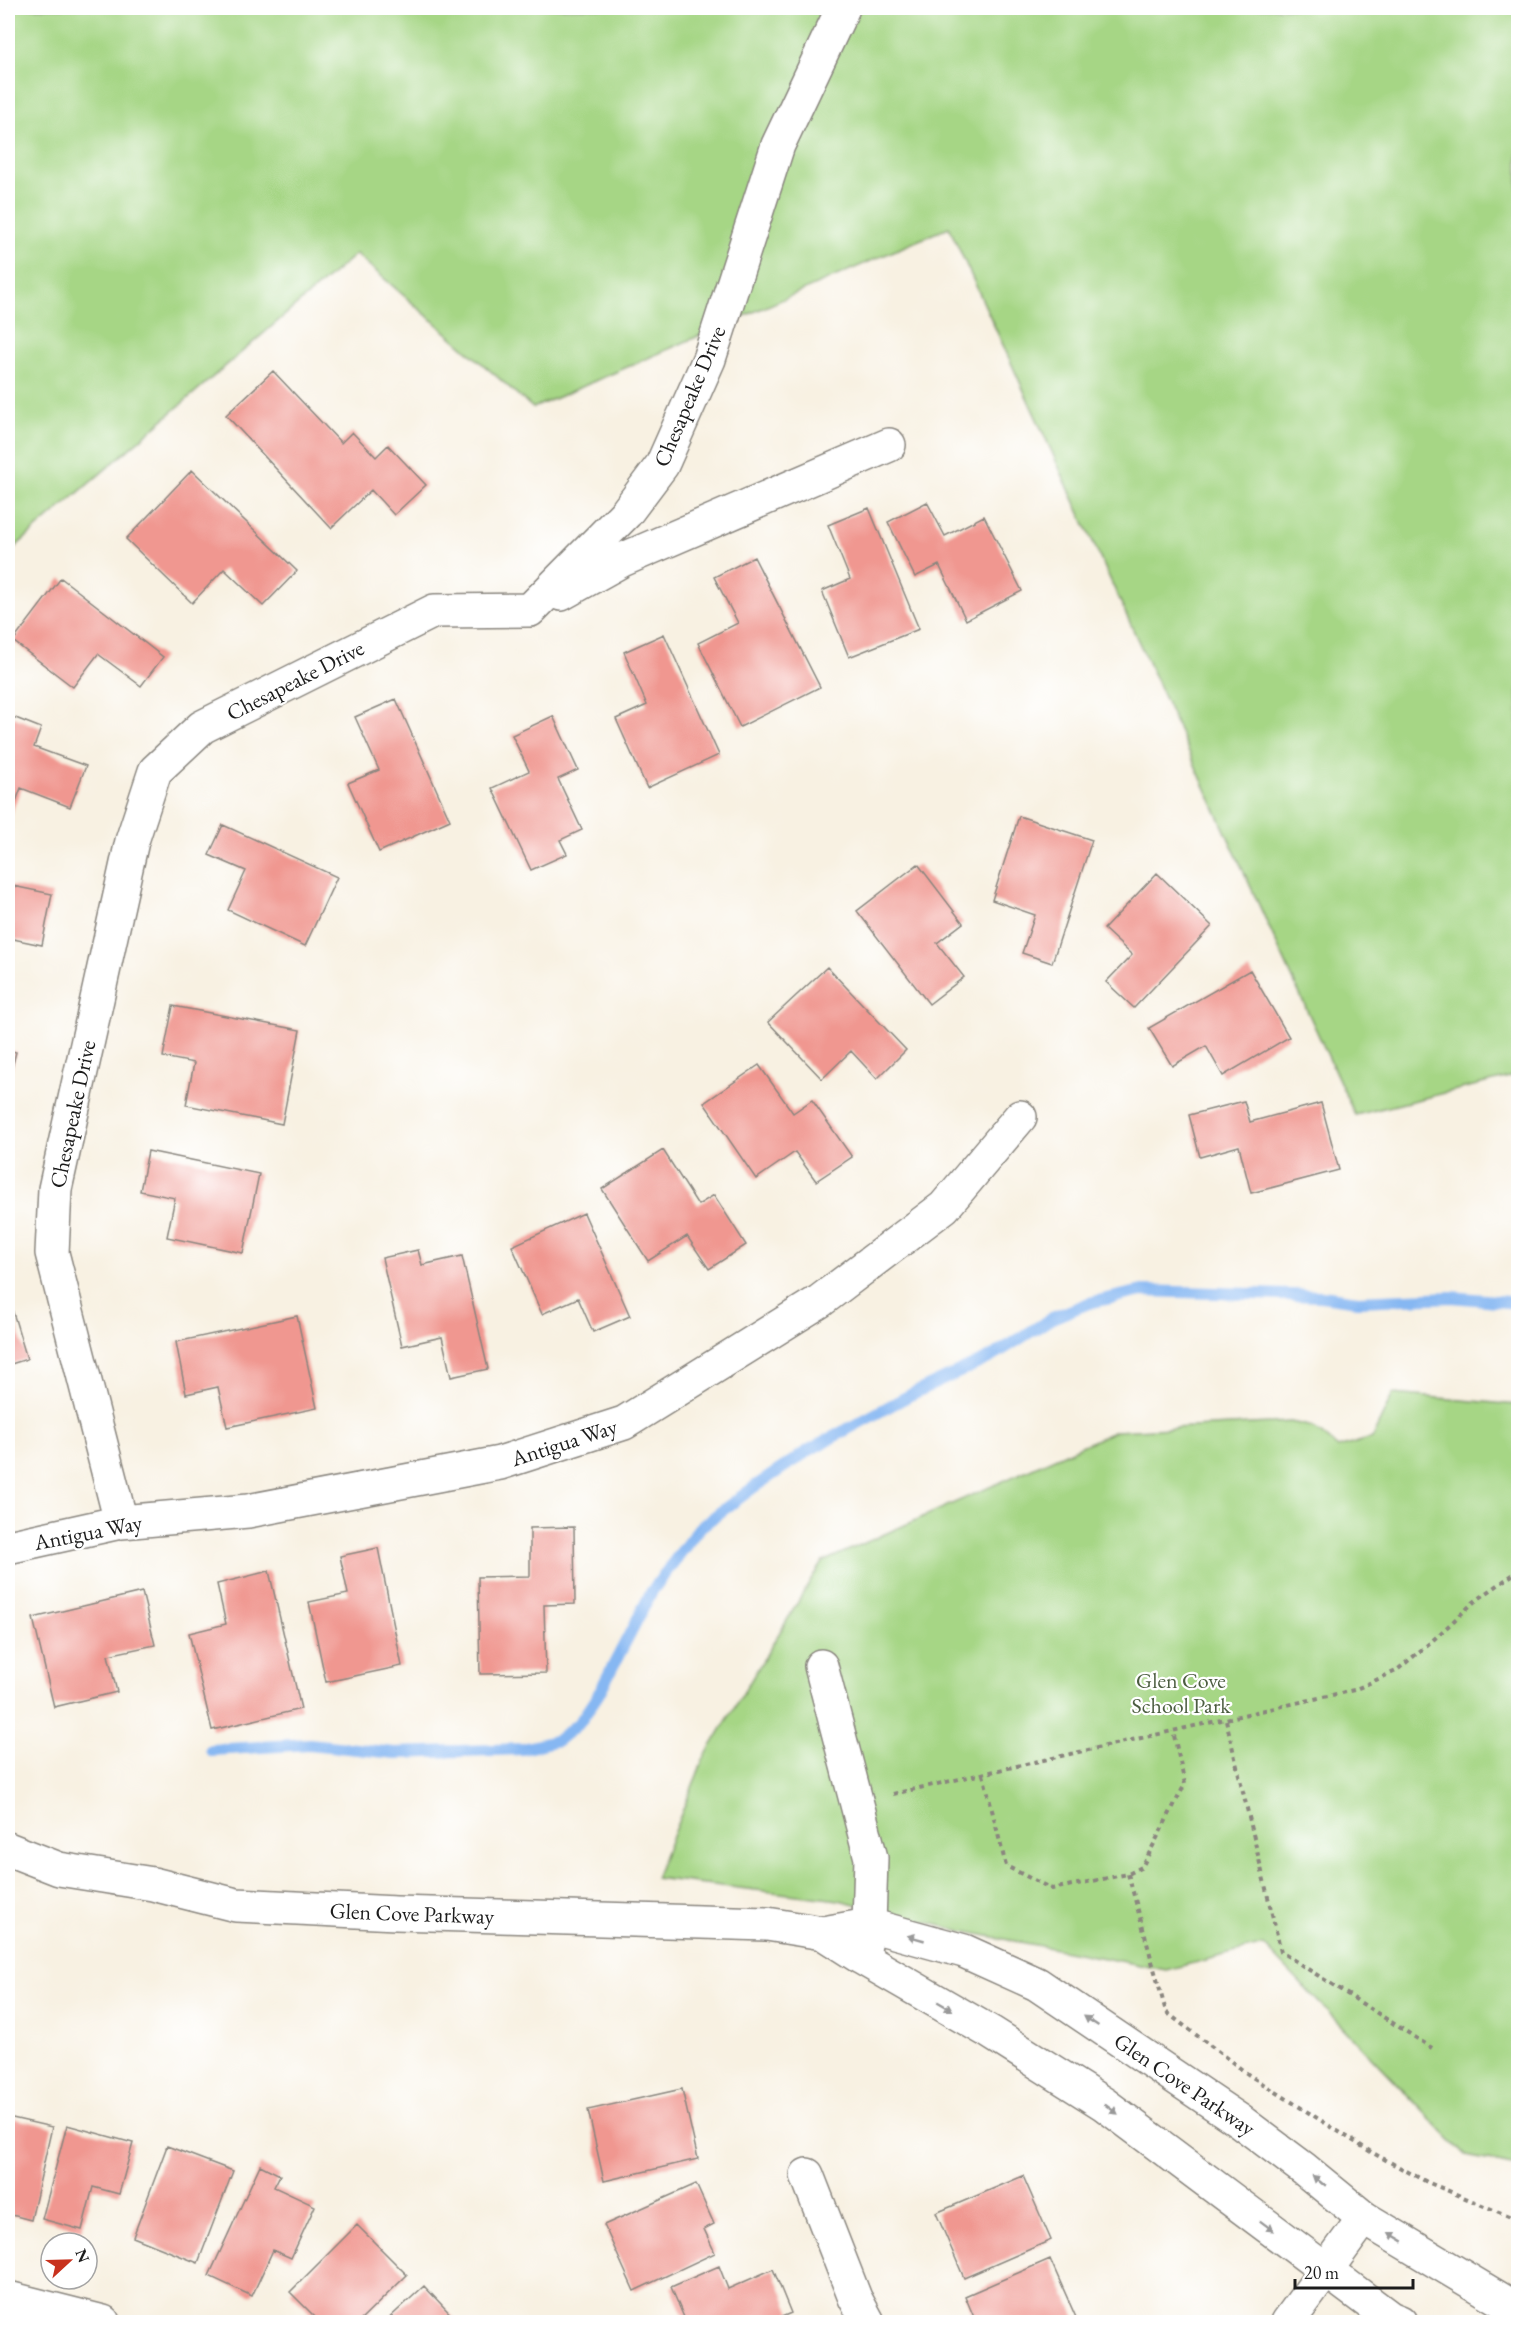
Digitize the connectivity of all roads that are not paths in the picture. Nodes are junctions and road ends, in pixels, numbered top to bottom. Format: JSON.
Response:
{"nodes":[{"id":1,"x":843,"y":8,"type":"edge"},
{"id":2,"x":889,"y":445,"type":"dead end"},
{"id":3,"x":530,"y":610,"type":"junction"},
{"id":4,"x":1020,"y":1117,"type":"dead end"},
{"id":5,"x":122,"y":1522,"type":"junction"},
{"id":6,"x":8,"y":1547,"type":"edge"},
{"id":7,"x":821,"y":1666,"type":"dead end"},
{"id":8,"x":8,"y":1849,"type":"edge"},
{"id":9,"x":869,"y":1925,"type":"junction"},
{"id":10,"x":823,"y":1933,"type":"junction"},
{"id":11,"x":862,"y":1958,"type":"junction"},
{"id":12,"x":807,"y":2175,"type":"dead end"},
{"id":13,"x":1364,"y":2218,"type":"junction"},
{"id":14,"x":1325,"y":2270,"type":"junction"},
{"id":15,"x":8,"y":2298,"type":"edge"},
{"id":16,"x":1518,"y":2310,"type":"edge"},
{"id":17,"x":103,"y":2322,"type":"edge"},
{"id":18,"x":868,"y":2322,"type":"edge"},
{"id":19,"x":1288,"y":2322,"type":"edge"},
{"id":20,"x":1400,"y":2322,"type":"edge"}],
"edges":[{"from":1,"to":3,"type":"street","name":"Chesapeake Drive"},
{"from":2,"to":3,"type":"street"},
{"from":3,"to":5,"type":"street","name":"Chesapeake Drive"},
{"from":4,"to":5,"type":"street","name":"Antigua Way"},
{"from":5,"to":6,"type":"street","name":"Antigua Way"},
{"from":7,"to":9,"type":"street"},
{"from":8,"to":10,"type":"street","name":"Glen Cove Parkway"},
{"from":9,"to":10,"type":"street","name":"Glen Cove Parkway"},
{"from":9,"to":11,"type":"street"},
{"from":13,"to":9,"type":"street","name":"Glen Cove Parkway","one_way":true},
{"from":10,"to":11,"type":"street","name":"Glen Cove Parkway"},
{"from":11,"to":14,"type":"street","name":"Glen Cove Parkway","one_way":true},
{"from":12,"to":18,"type":"street"},
{"from":13,"to":14,"type":"street"},
{"from":16,"to":13,"type":"street","name":"Glen Cove Parkway","one_way":true},
{"from":14,"to":19,"type":"street"},
{"from":14,"to":20,"type":"street","name":"Glen Cove Parkway"},
{"from":15,"to":17,"type":"street"}]}
